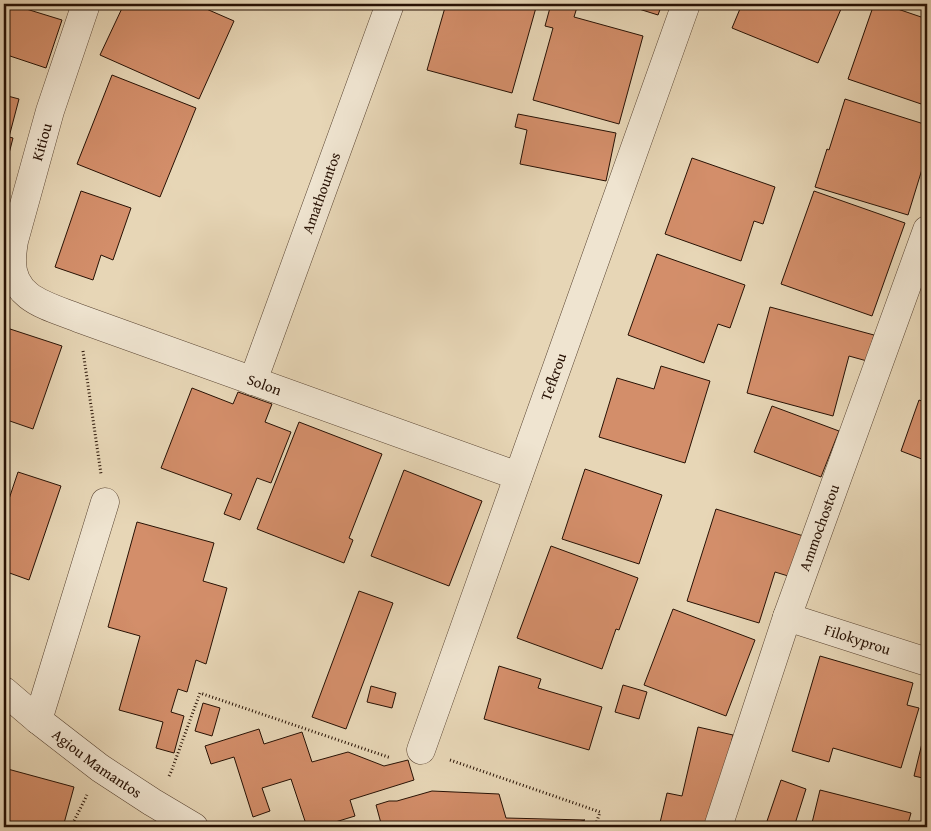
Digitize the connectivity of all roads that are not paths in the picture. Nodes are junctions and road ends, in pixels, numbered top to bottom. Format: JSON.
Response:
{"nodes":[{"id":1,"x":86,"y":4,"type":"edge"},
{"id":2,"x":390,"y":4,"type":"edge"},
{"id":3,"x":686,"y":4,"type":"edge"},
{"id":4,"x":927,"y":230,"type":"edge"},
{"id":5,"x":16,"y":283,"type":"joint"},
{"id":6,"x":253,"y":381,"type":"junction"},
{"id":7,"x":518,"y":476,"type":"junction"},
{"id":8,"x":105,"y":502,"type":"road end"},
{"id":9,"x":787,"y":617,"type":"junction"},
{"id":10,"x":927,"y":662,"type":"edge"},
{"id":11,"x":4,"y":691,"type":"edge"},
{"id":12,"x":38,"y":720,"type":"junction"},
{"id":13,"x":421,"y":750,"type":"road end"},
{"id":14,"x":194,"y":827,"type":"edge"},
{"id":15,"x":718,"y":827,"type":"edge"}],
"edges":[{"from":1,"to":5,"type":"street","name":"Kitiou"},
{"from":2,"to":6,"type":"street","name":"Amathountos"},
{"from":3,"to":7,"type":"street","name":"Tefkrou"},
{"from":4,"to":9,"type":"street","name":"Ammochostou"},
{"from":5,"to":6,"type":"street","name":"Solon"},
{"from":6,"to":7,"type":"street","name":"Solon"},
{"from":7,"to":13,"type":"street","name":"Tefkrou"},
{"from":8,"to":12,"type":"street"},
{"from":9,"to":10,"type":"street","name":"Filokyprou"},
{"from":9,"to":15,"type":"street","name":"Ammochostou"},
{"from":11,"to":12,"type":"street","name":"Agiou Mamantos"},
{"from":12,"to":14,"type":"street","name":"Agiou Mamantos"}]}
